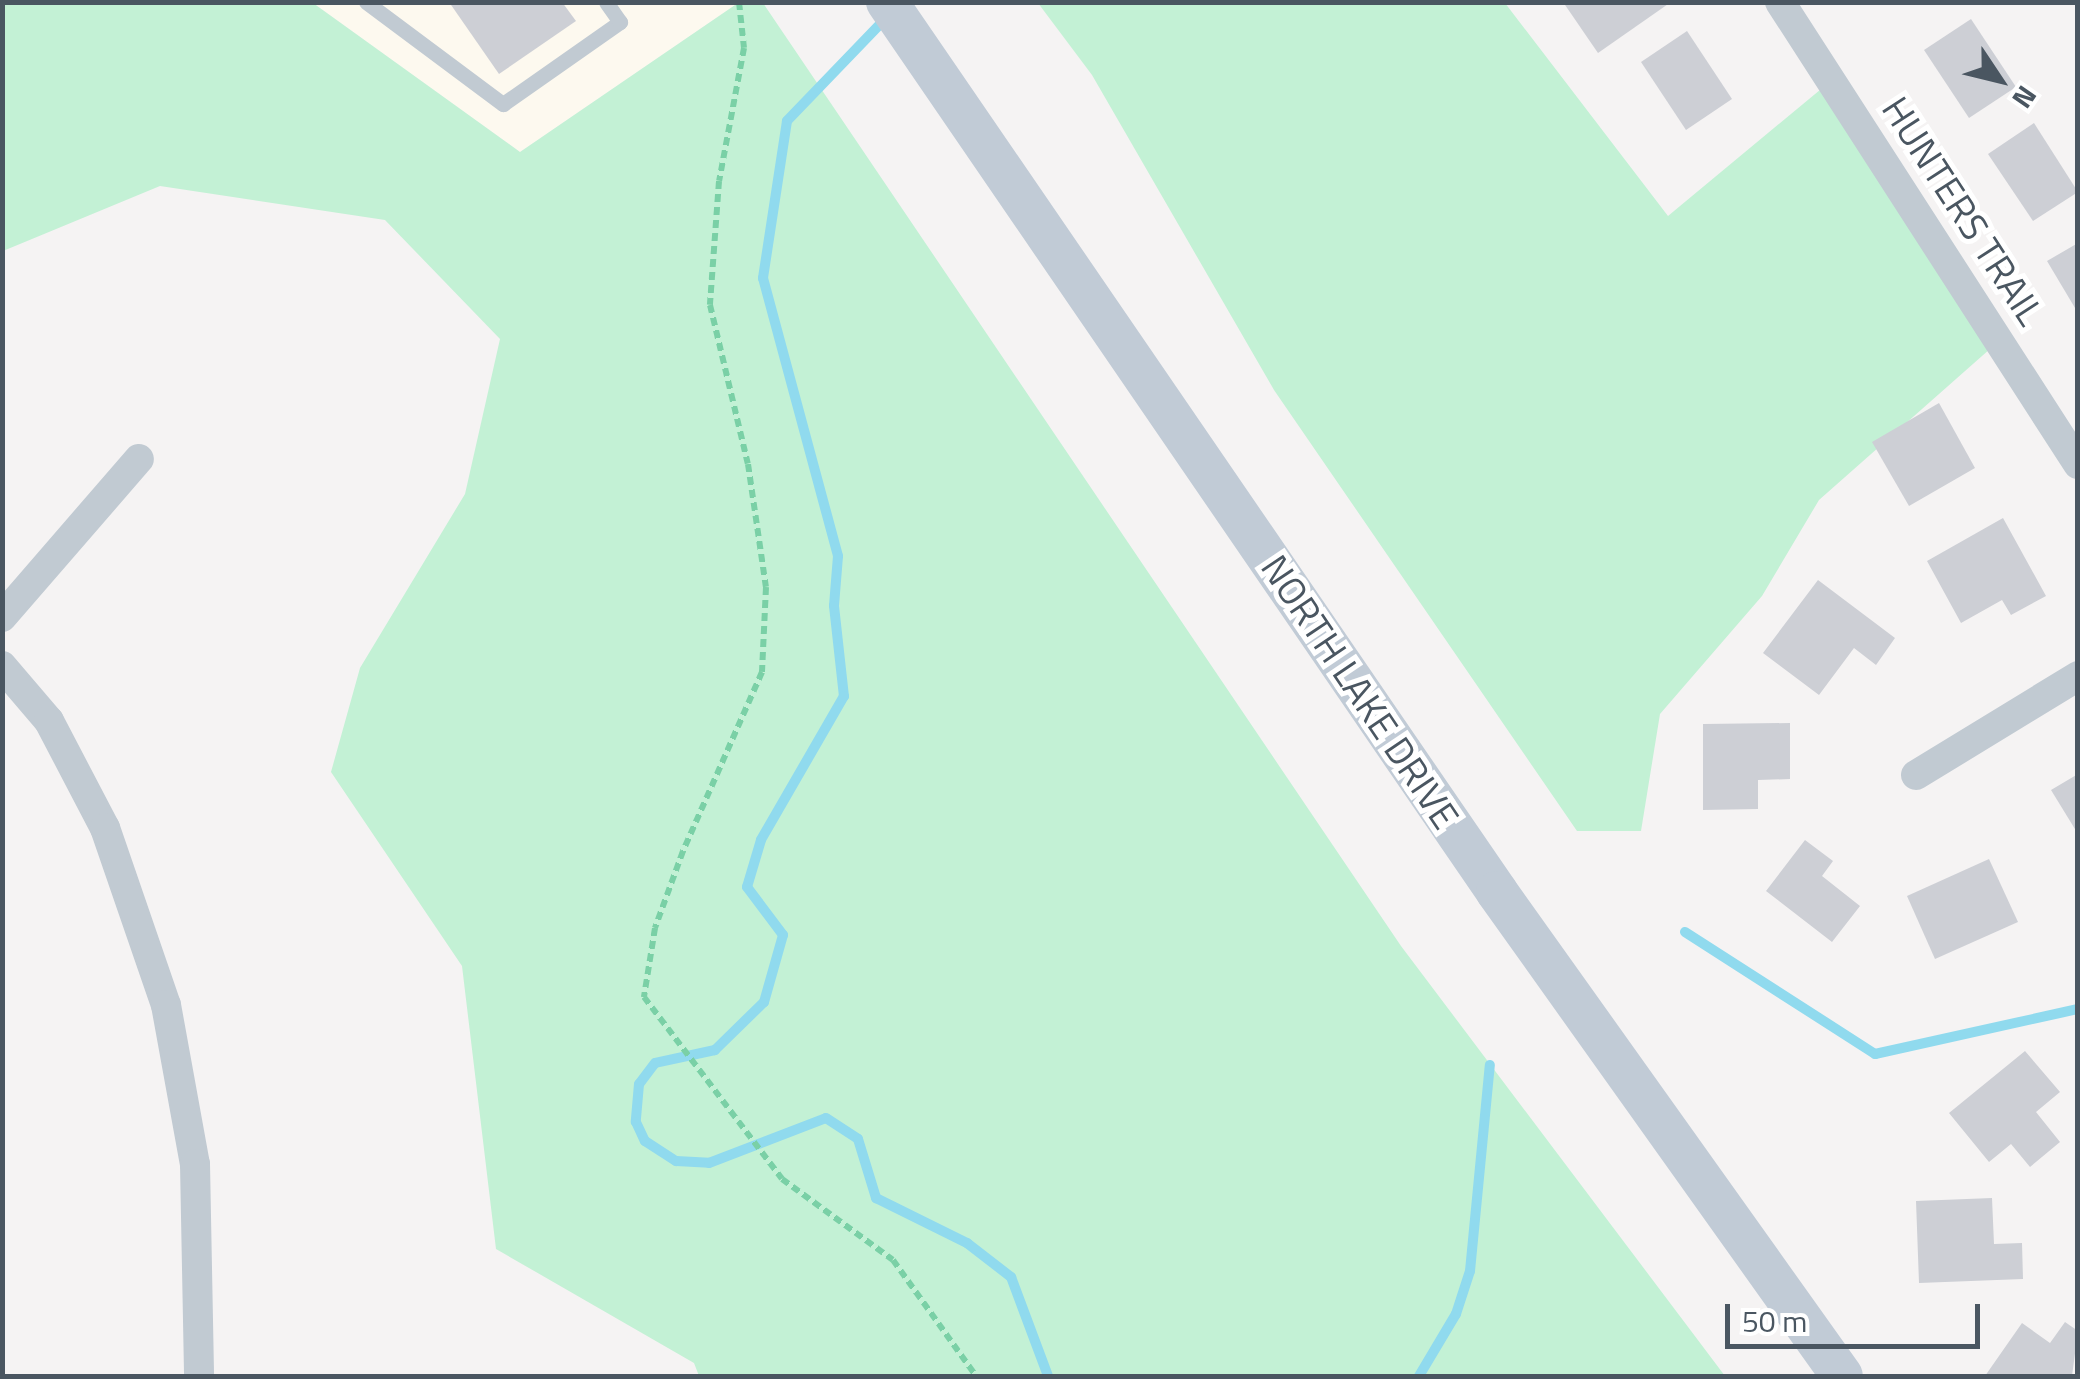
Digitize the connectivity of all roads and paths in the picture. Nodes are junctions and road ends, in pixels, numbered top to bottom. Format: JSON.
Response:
{"nodes":[{"id":1,"x":366,"y":2,"type":"edge"},
{"id":2,"x":606,"y":2,"type":"edge"},
{"id":3,"x":738,"y":2,"type":"edge"},
{"id":4,"x":887,"y":2,"type":"edge"},
{"id":5,"x":1780,"y":2,"type":"edge"},
{"id":6,"x":139,"y":459,"type":"dead end"},
{"id":7,"x":2078,"y":464,"type":"edge"},
{"id":8,"x":2,"y":617,"type":"edge"},
{"id":9,"x":2,"y":666,"type":"edge"},
{"id":10,"x":2078,"y":676,"type":"edge"},
{"id":11,"x":1916,"y":775,"type":"dead end"},
{"id":12,"x":199,"y":1376,"type":"edge"},
{"id":13,"x":976,"y":1376,"type":"edge"},
{"id":14,"x":1842,"y":1376,"type":"edge"}],
"edges":[{"from":1,"to":2,"type":"lane"},
{"from":3,"to":13,"type":"path"},
{"from":4,"to":14,"type":"main road","name":"NORTH LAKE DRIVE"},
{"from":5,"to":7,"type":"street","name":"HUNTERS TRAIL"},
{"from":6,"to":8,"type":"street"},
{"from":9,"to":12,"type":"street"},
{"from":10,"to":11,"type":"street"}]}
